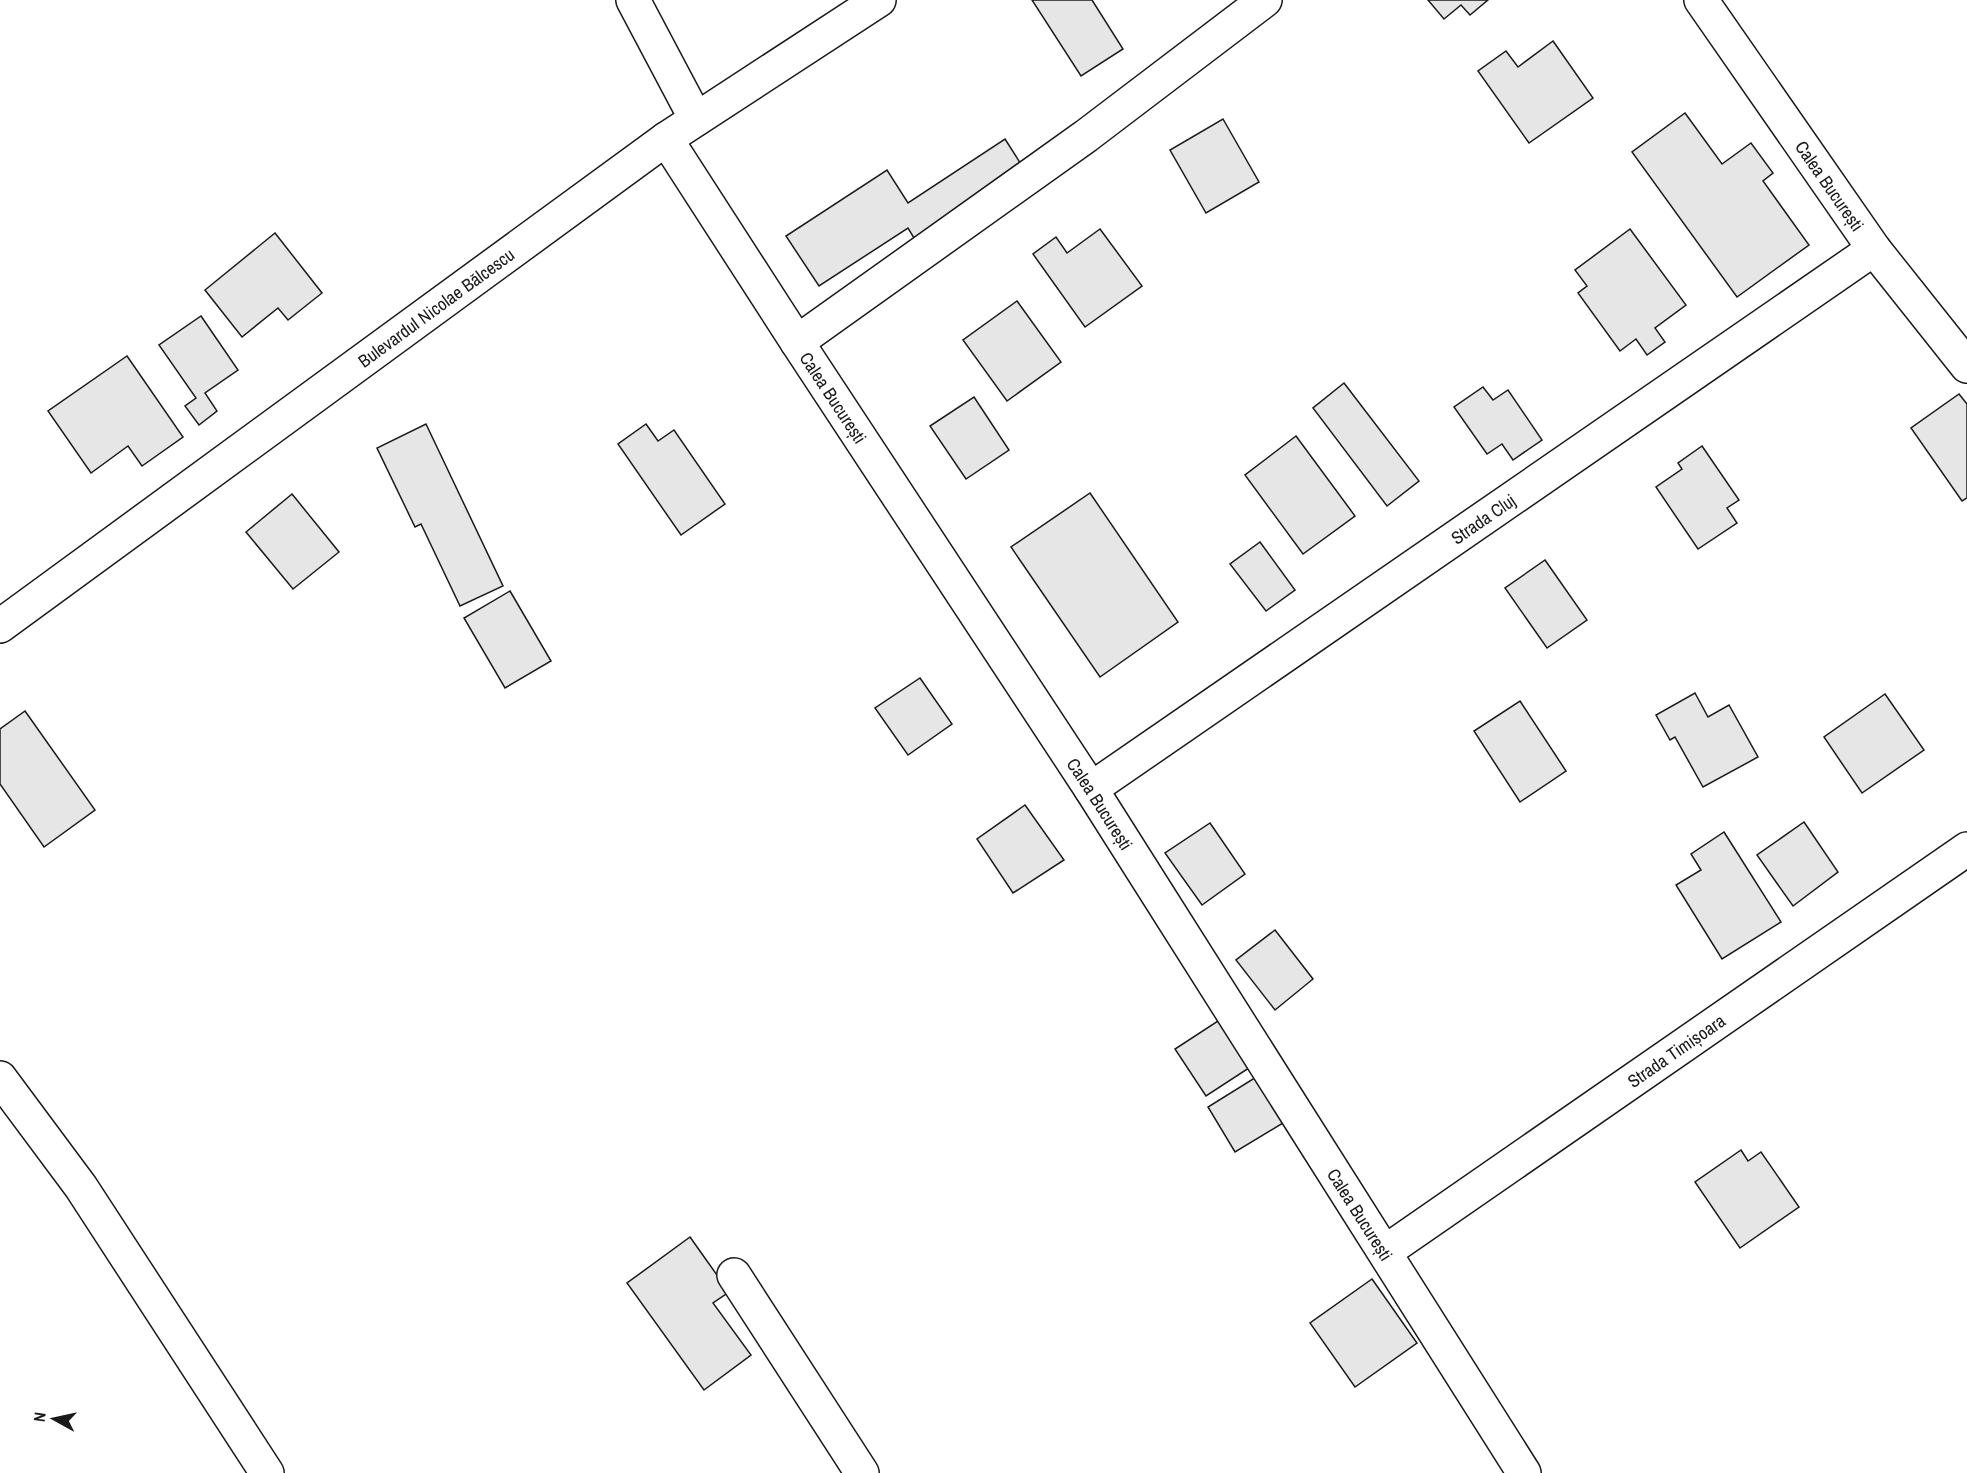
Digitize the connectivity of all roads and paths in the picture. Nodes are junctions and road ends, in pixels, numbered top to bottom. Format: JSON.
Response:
{"nodes":[{"id":1,"x":633,"y":0,"type":"edge"},
{"id":2,"x":879,"y":0,"type":"edge"},
{"id":3,"x":1265,"y":0,"type":"edge"},
{"id":4,"x":1701,"y":0,"type":"edge"},
{"id":5,"x":696,"y":119,"type":"junction"},
{"id":6,"x":666,"y":139,"type":"junction"},
{"id":7,"x":1874,"y":249,"type":"junction"},
{"id":8,"x":796,"y":342,"type":"junction"},
{"id":9,"x":1967,"y":366,"type":"edge"},
{"id":10,"x":0,"y":626,"type":"edge"},
{"id":11,"x":1091,"y":789,"type":"junction"},
{"id":12,"x":1967,"y":849,"type":"edge"},
{"id":13,"x":0,"y":1078,"type":"edge"},
{"id":14,"x":1385,"y":1252,"type":"junction"},
{"id":15,"x":734,"y":1275,"type":"dead end"},
{"id":16,"x":267,"y":1473,"type":"edge"},
{"id":17,"x":862,"y":1473,"type":"edge"},
{"id":18,"x":1524,"y":1473,"type":"edge"}],
"edges":[{"from":1,"to":5,"type":"street"},
{"from":2,"to":5,"type":"street","name":"Bulevardul Nicolae Bălcescu"},
{"from":3,"to":8,"type":"street"},
{"from":4,"to":7,"type":"street","name":"Calea București"},
{"from":5,"to":6,"type":"street","name":"Bulevardul Nicolae Bălcescu"},
{"from":6,"to":8,"type":"street","name":"Calea București"},
{"from":6,"to":10,"type":"street","name":"Bulevardul Nicolae Bălcescu"},
{"from":7,"to":9,"type":"street","name":"Calea București"},
{"from":7,"to":11,"type":"street","name":"Strada Cluj"},
{"from":8,"to":11,"type":"street","name":"Calea București"},
{"from":11,"to":14,"type":"street","name":"Calea București"},
{"from":12,"to":14,"type":"street","name":"Strada Timișoara"},
{"from":13,"to":16,"type":"street"},
{"from":14,"to":18,"type":"street","name":"Calea București"},
{"from":15,"to":17,"type":"street"}]}
